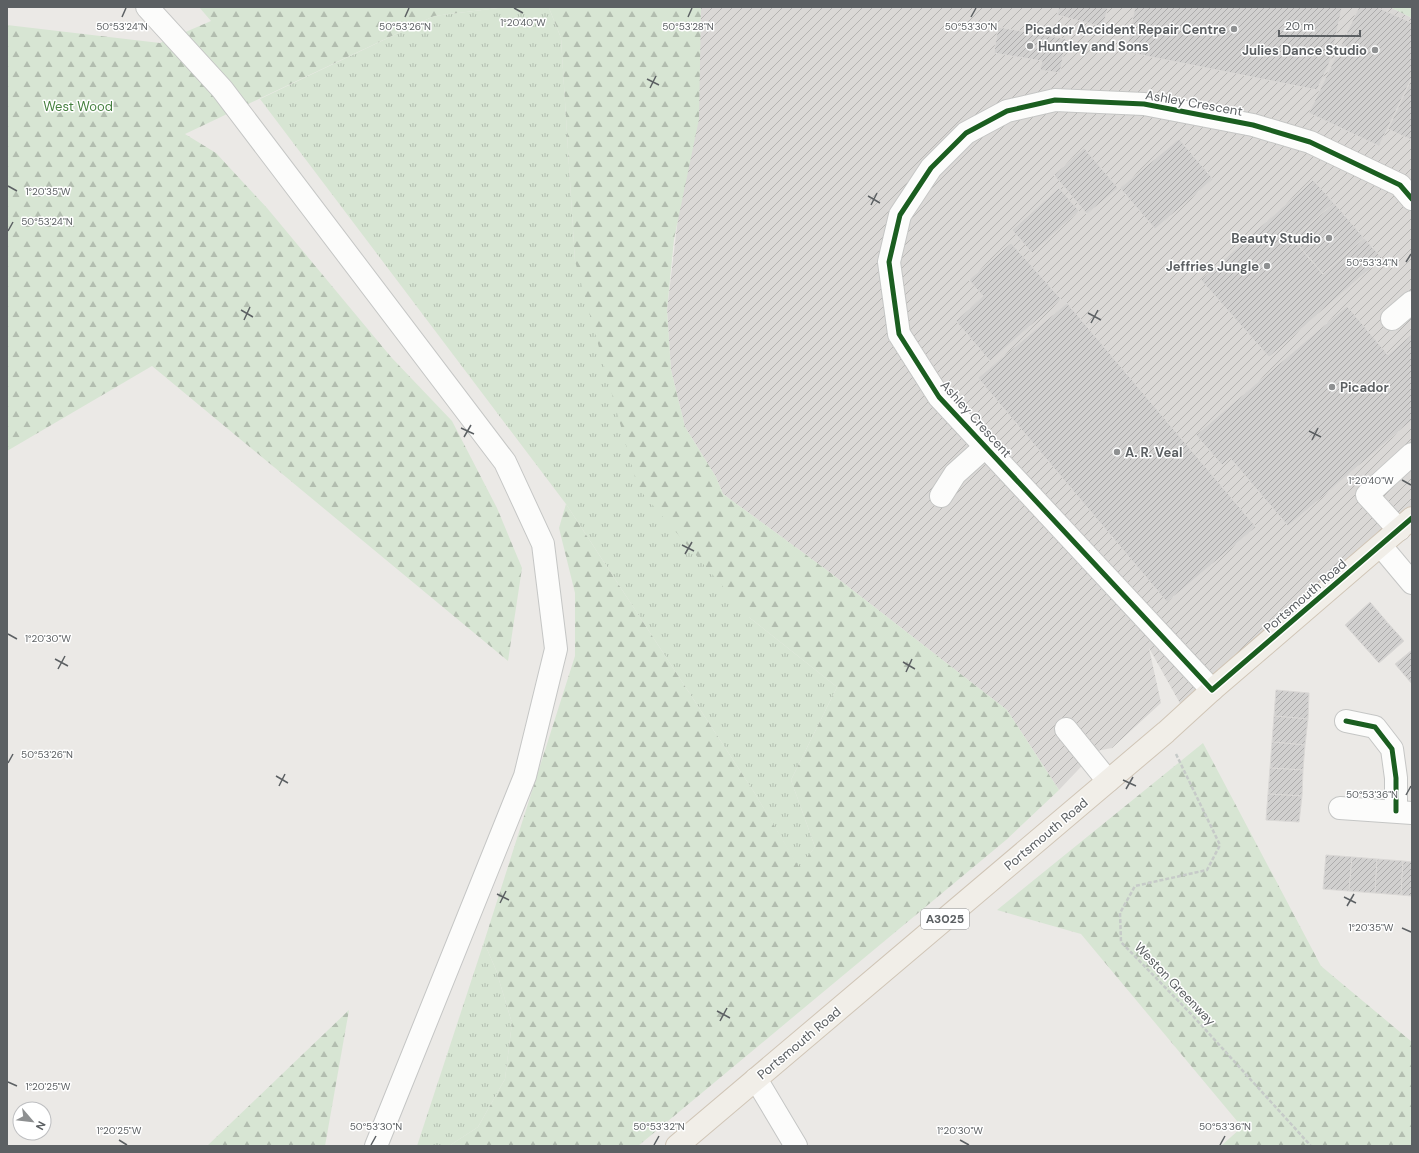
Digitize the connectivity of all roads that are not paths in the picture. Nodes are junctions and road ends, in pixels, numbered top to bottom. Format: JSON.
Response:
{"nodes":[{"id":1,"x":148,"y":7,"type":"edge"},
{"id":2,"x":1412,"y":199,"type":"edge"},
{"id":3,"x":1412,"y":302,"type":"edge"},
{"id":4,"x":1392,"y":319,"type":"dead end"},
{"id":5,"x":985,"y":447,"type":"junction"},
{"id":6,"x":1412,"y":454,"type":"edge"},
{"id":7,"x":941,"y":496,"type":"dead end"},
{"id":8,"x":1405,"y":524,"type":"edge"},
{"id":9,"x":1381,"y":546,"type":"junction"},
{"id":10,"x":1412,"y":583,"type":"edge"},
{"id":11,"x":1212,"y":690,"type":"junction"},
{"id":12,"x":1346,"y":721,"type":"dead end"},
{"id":13,"x":1066,"y":729,"type":"dead end"},
{"id":14,"x":1108,"y":781,"type":"junction"},
{"id":15,"x":1340,"y":808,"type":"dead end"},
{"id":16,"x":1404,"y":812,"type":"edge"},
{"id":17,"x":756,"y":1079,"type":"junction"},
{"id":18,"x":376,"y":1146,"type":"edge"},
{"id":19,"x":676,"y":1146,"type":"edge"},
{"id":20,"x":796,"y":1146,"type":"edge"}],
"edges":[{"from":1,"to":18,"type":"street"},
{"from":2,"to":5,"type":"street","name":"Ashley Crescent"},
{"from":3,"to":4,"type":"street"},
{"from":5,"to":7,"type":"street"},
{"from":5,"to":11,"type":"street","name":"Ashley Crescent"},
{"from":6,"to":8,"type":"street"},
{"from":8,"to":9,"type":"main road","name":"Portsmouth Road","number":"A3025"},
{"from":9,"to":10,"type":"street"},
{"from":9,"to":11,"type":"main road","name":"Portsmouth Road","number":"A3025"},
{"from":11,"to":14,"type":"main road","name":"Portsmouth Road","number":"A3025"},
{"from":12,"to":16,"type":"street"},
{"from":13,"to":14,"type":"street"},
{"from":14,"to":17,"type":"main road","name":"Portsmouth Road","number":"A3025"},
{"from":15,"to":16,"type":"street"},
{"from":17,"to":19,"type":"main road","name":"Portsmouth Road","number":"A3025"},
{"from":17,"to":20,"type":"street"}]}
